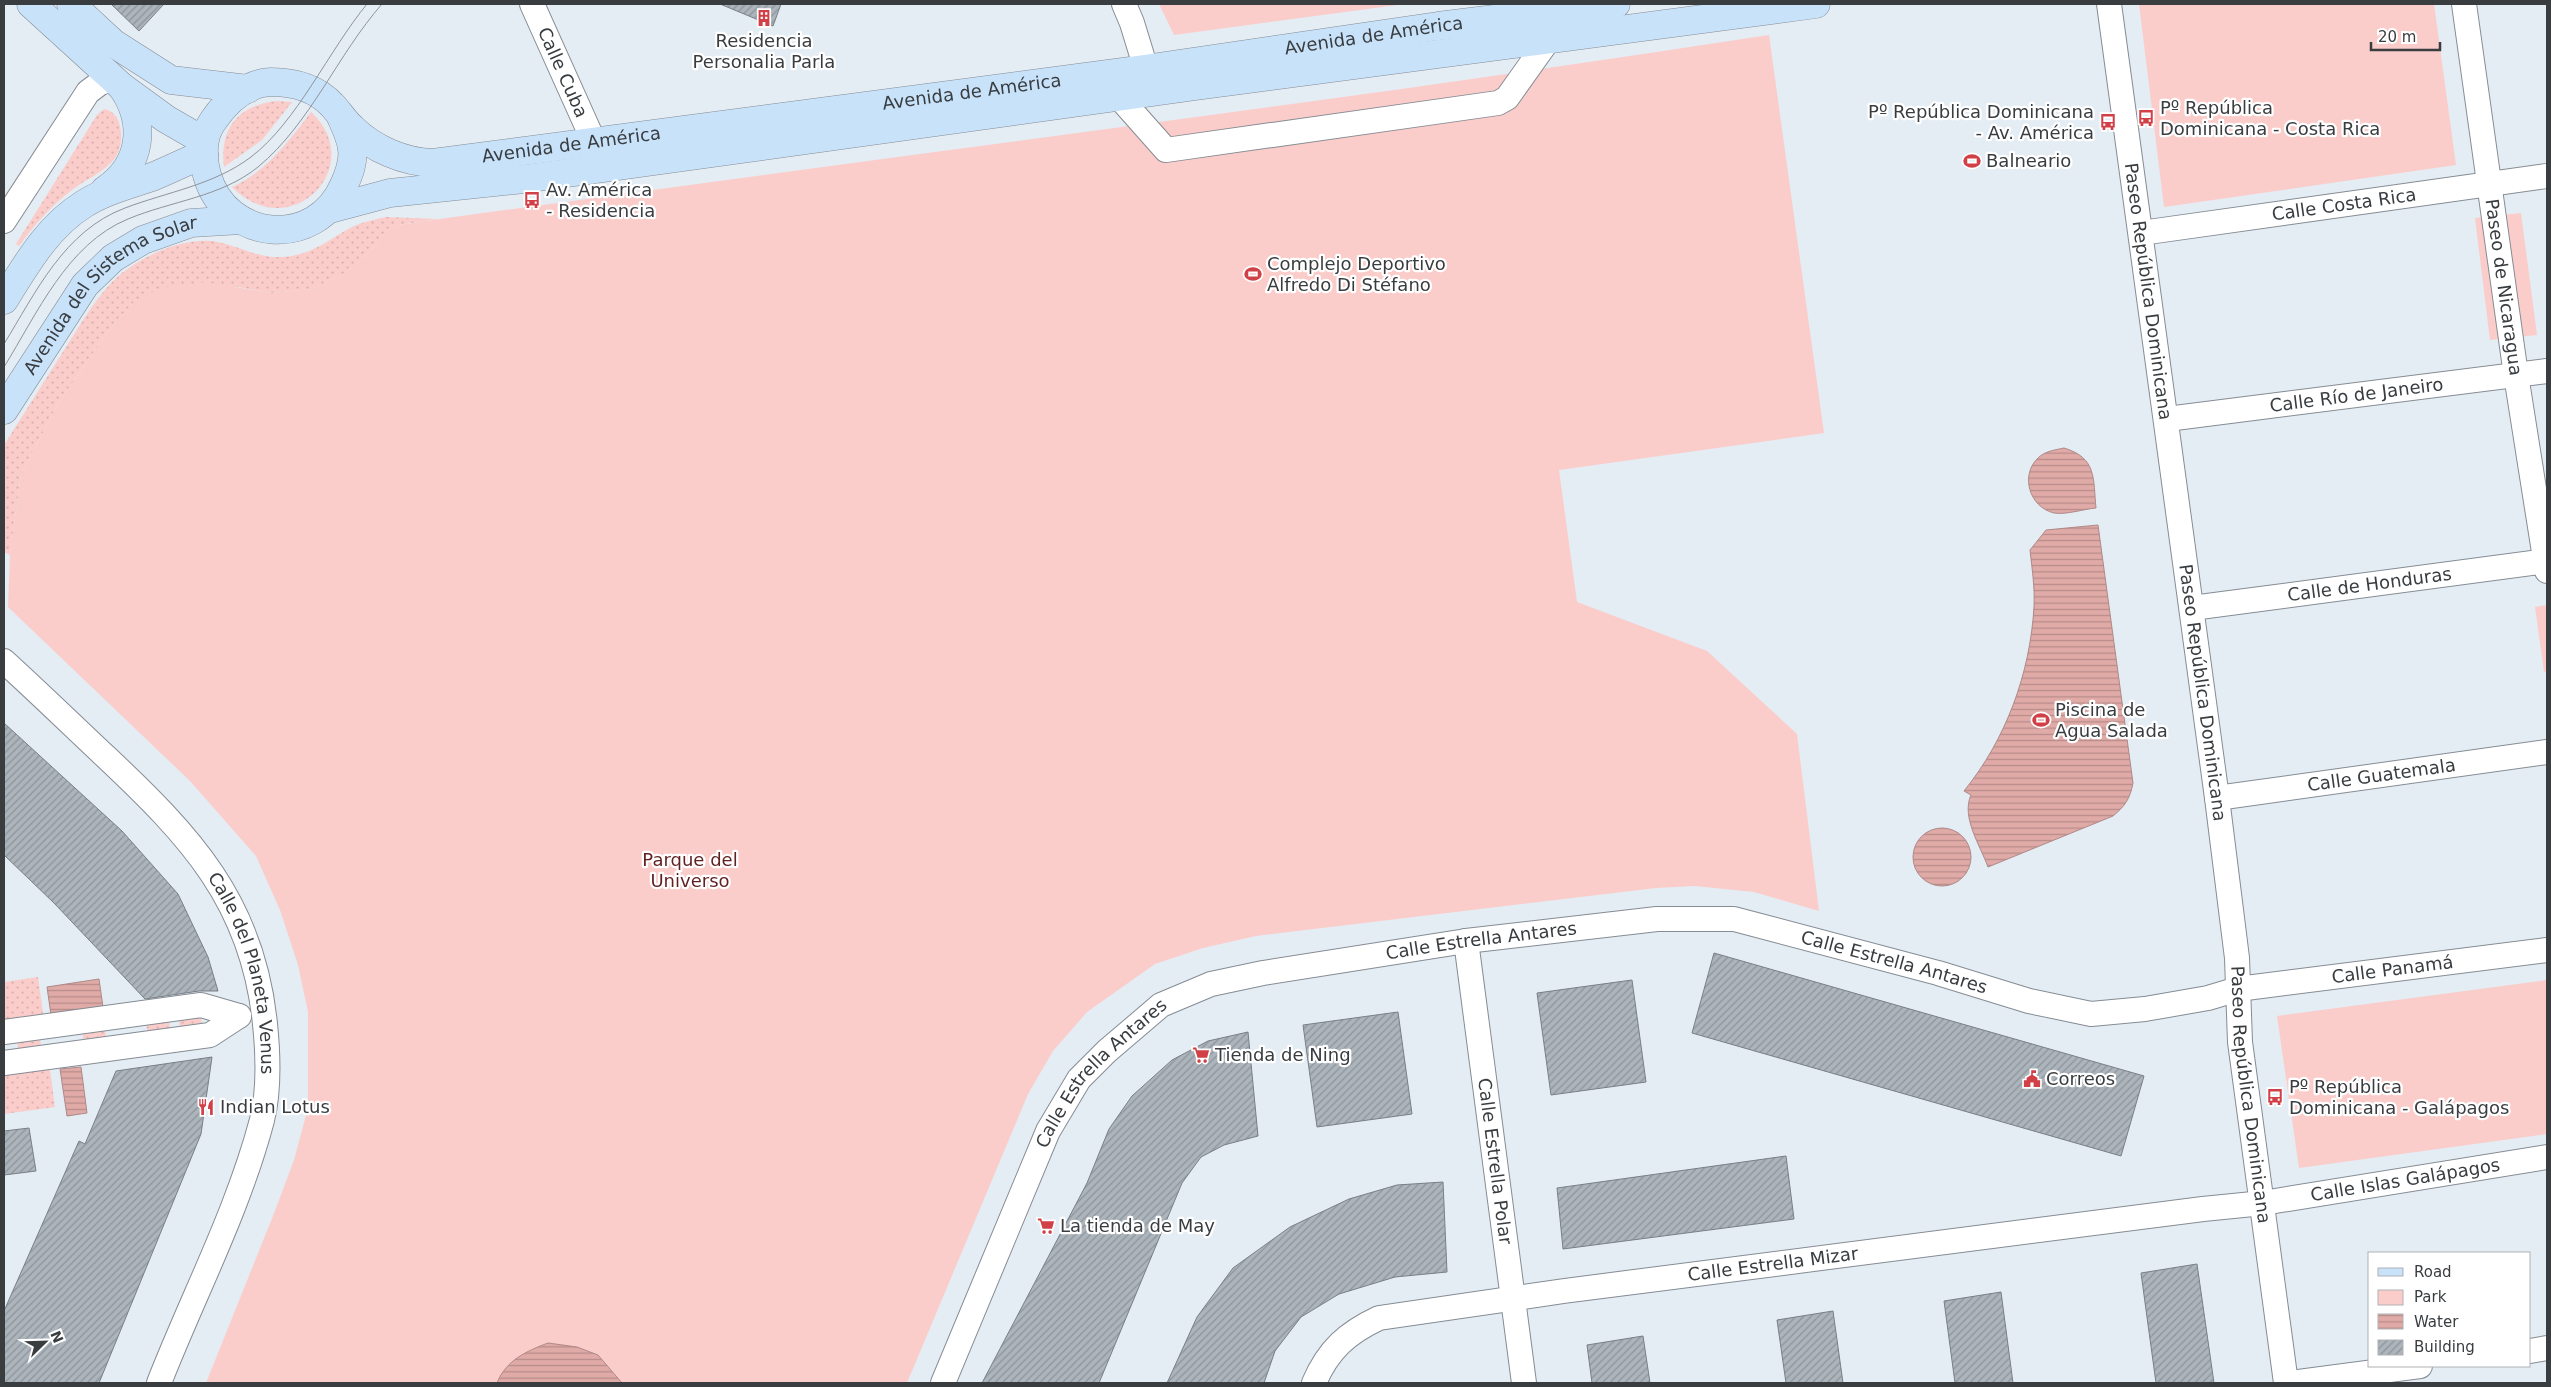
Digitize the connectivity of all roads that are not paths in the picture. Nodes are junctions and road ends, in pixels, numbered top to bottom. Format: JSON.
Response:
{"nodes":[{"id":1,"x":31,"y":4,"type":"edge"},
{"id":2,"x":72,"y":4,"type":"edge"},
{"id":3,"x":532,"y":4,"type":"edge"},
{"id":4,"x":1124,"y":4,"type":"edge"},
{"id":5,"x":1616,"y":4,"type":"edge"},
{"id":6,"x":1816,"y":4,"type":"edge"},
{"id":7,"x":2109,"y":4,"type":"edge"},
{"id":8,"x":2464,"y":4,"type":"edge"},
{"id":9,"x":1549,"y":39,"type":"junction"},
{"id":10,"x":1150,"y":80,"type":"junction"},
{"id":11,"x":117,"y":83,"type":"junction"},
{"id":12,"x":248,"y":89,"type":"junction"},
{"id":13,"x":1119,"y":97,"type":"junction"},
{"id":14,"x":342,"y":117,"type":"junction"},
{"id":15,"x":594,"y":142,"type":"junction"},
{"id":16,"x":204,"y":147,"type":"junction"},
{"id":17,"x":2547,"y":176,"type":"edge"},
{"id":18,"x":2490,"y":185,"type":"junction"},
{"id":19,"x":96,"y":197,"type":"junction"},
{"id":20,"x":330,"y":209,"type":"junction"},
{"id":21,"x":241,"y":220,"type":"junction"},
{"id":22,"x":4,"y":221,"type":"edge"},
{"id":23,"x":2141,"y":233,"type":"junction"},
{"id":24,"x":4,"y":300,"type":"edge"},
{"id":25,"x":2547,"y":371,"type":"edge"},
{"id":26,"x":2516,"y":376,"type":"junction"},
{"id":27,"x":4,"y":410,"type":"edge"},
{"id":28,"x":2167,"y":419,"type":"junction"},
{"id":29,"x":2547,"y":564,"type":"edge"},
{"id":30,"x":2192,"y":608,"type":"junction"},
{"id":31,"x":4,"y":661,"type":"edge"},
{"id":32,"x":2547,"y":752,"type":"edge"},
{"id":33,"x":2217,"y":798,"type":"junction"},
{"id":34,"x":1466,"y":940,"type":"junction"},
{"id":35,"x":2547,"y":950,"type":"edge"},
{"id":36,"x":2238,"y":990,"type":"junction"},
{"id":37,"x":4,"y":1032,"type":"edge"},
{"id":38,"x":4,"y":1063,"type":"edge"},
{"id":39,"x":2547,"y":1157,"type":"edge"},
{"id":40,"x":2263,"y":1203,"type":"junction"},
{"id":41,"x":1513,"y":1298,"type":"junction"},
{"id":42,"x":2547,"y":1348,"type":"edge"},
{"id":43,"x":2531,"y":1351,"type":"edge"},
{"id":44,"x":2412,"y":1367,"type":"edge"},
{"id":45,"x":159,"y":1383,"type":"edge"},
{"id":46,"x":942,"y":1383,"type":"edge"},
{"id":47,"x":1314,"y":1383,"type":"edge"},
{"id":48,"x":1524,"y":1383,"type":"edge"},
{"id":49,"x":2286,"y":1383,"type":"edge"},
{"id":50,"x":2291,"y":1383,"type":"edge"}],
"edges":[{"from":1,"to":11,"type":"main road"},
{"from":2,"to":12,"type":"main road","name":"Avenida de América"},
{"from":3,"to":15,"type":"street","name":"Calle Cuba"},
{"from":4,"to":10,"type":"street"},
{"from":5,"to":10,"type":"main road","name":"Avenida de América"},
{"from":6,"to":9,"type":"main road","name":"Avenida de América"},
{"from":7,"to":23,"type":"street","name":"Paseo República Dominicana"},
{"from":8,"to":18,"type":"street","name":"Paseo de Nicaragua"},
{"from":9,"to":10,"type":"main road","name":"Avenida de América"},
{"from":9,"to":13,"type":"street"},
{"from":10,"to":13,"type":"main road","name":"Avenida de América"},
{"from":10,"to":15,"type":"main road","name":"Avenida de América"},
{"from":11,"to":16,"type":"main road"},
{"from":11,"to":19,"type":"main road"},
{"from":11,"to":22,"type":"street"},
{"from":12,"to":14,"type":"main road","name":"Avenida de América"},
{"from":12,"to":16,"type":"main road","name":"Avenida de América"},
{"from":13,"to":20,"type":"main road","name":"Avenida de América"},
{"from":14,"to":15,"type":"main road","name":"Avenida de América"},
{"from":14,"to":20,"type":"main road","name":"Avenida de América"},
{"from":16,"to":19,"type":"main road"},
{"from":16,"to":21,"type":"main road","name":"Avenida de América"},
{"from":17,"to":18,"type":"street","name":"Calle Costa Rica"},
{"from":18,"to":23,"type":"street","name":"Calle Costa Rica"},
{"from":18,"to":26,"type":"street","name":"Paseo de Nicaragua"},
{"from":19,"to":24,"type":"main road"},
{"from":20,"to":21,"type":"main road","name":"Avenida de América"},
{"from":21,"to":27,"type":"main road","name":"Avenida del Sistema Solar"},
{"from":23,"to":28,"type":"street","name":"Paseo República Dominicana"},
{"from":25,"to":26,"type":"street","name":"Calle Río de Janeiro"},
{"from":26,"to":28,"type":"street","name":"Calle Río de Janeiro"},
{"from":26,"to":29,"type":"street","name":"Paseo de Nicaragua"},
{"from":28,"to":30,"type":"street","name":"Paseo República Dominicana"},
{"from":29,"to":30,"type":"street","name":"Calle de Honduras"},
{"from":30,"to":33,"type":"street","name":"Paseo República Dominicana"},
{"from":31,"to":45,"type":"street","name":"Calle del Planeta Venus"},
{"from":32,"to":33,"type":"street","name":"Calle Guatemala"},
{"from":33,"to":36,"type":"street","name":"Paseo República Dominicana"},
{"from":34,"to":36,"type":"street","name":"Calle Estrella Antares"},
{"from":34,"to":41,"type":"street","name":"Calle Estrella Polar"},
{"from":34,"to":46,"type":"street","name":"Calle Estrella Antares"},
{"from":35,"to":36,"type":"street","name":"Calle Panamá"},
{"from":36,"to":40,"type":"street","name":"Paseo República Dominicana"},
{"from":37,"to":38,"type":"street"},
{"from":39,"to":40,"type":"street","name":"Calle Islas Galápagos"},
{"from":40,"to":41,"type":"street","name":"Calle Estrella Mizar"},
{"from":40,"to":49,"type":"street","name":"Paseo República Dominicana"},
{"from":41,"to":47,"type":"street","name":"Calle Estrella Mizar"},
{"from":41,"to":48,"type":"street","name":"Calle Estrella Polar"},
{"from":42,"to":43,"type":"street"},
{"from":44,"to":50,"type":"street"}]}
